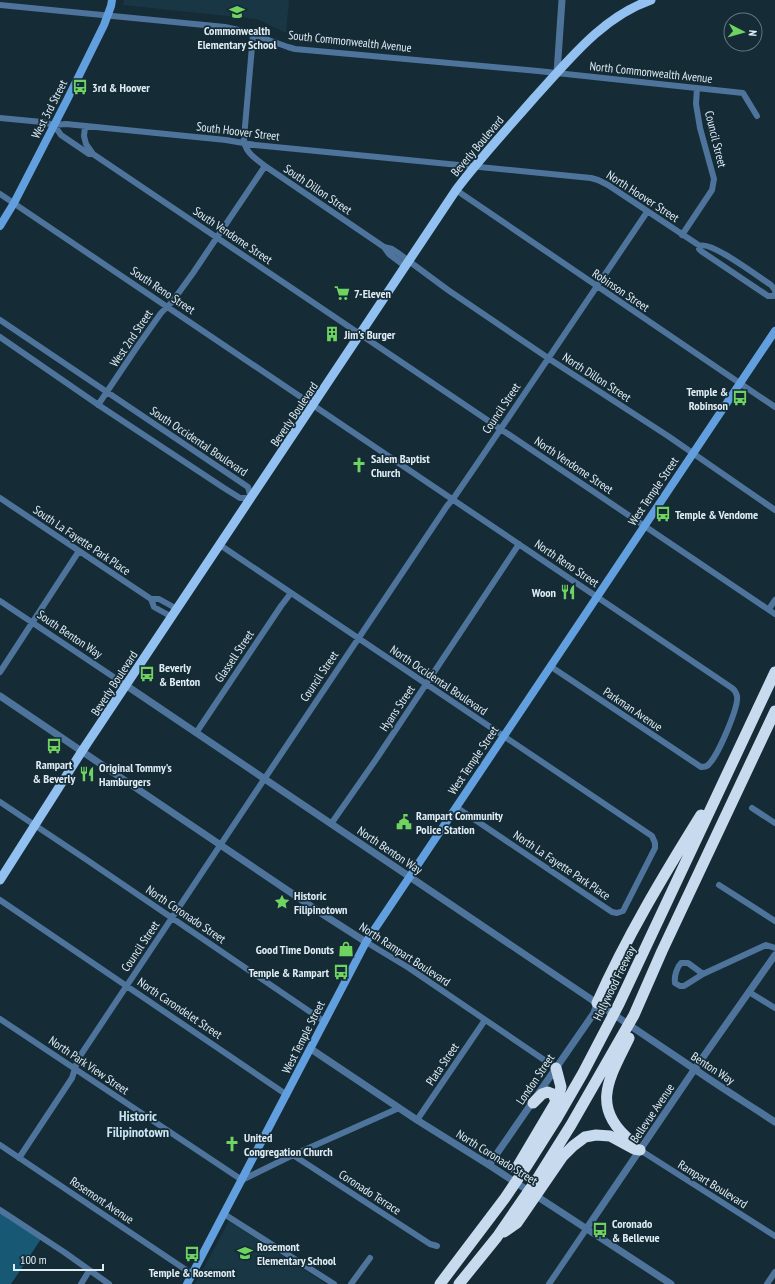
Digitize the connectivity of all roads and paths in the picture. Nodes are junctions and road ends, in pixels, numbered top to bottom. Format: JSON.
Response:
{"nodes":[{"id":1,"x":112,"y":0,"type":"edge"},
{"id":2,"x":562,"y":0,"type":"edge"},
{"id":3,"x":646,"y":1,"type":"edge"},
{"id":4,"x":0,"y":5,"type":"edge"},
{"id":5,"x":108,"y":15,"type":"junction"},
{"id":6,"x":253,"y":35,"type":"junction"},
{"id":7,"x":557,"y":73,"type":"junction"},
{"id":8,"x":697,"y":88,"type":"junction"},
{"id":9,"x":757,"y":116,"type":"dead end"},
{"id":10,"x":0,"y":118,"type":"edge"},
{"id":11,"x":54,"y":125,"type":"junction"},
{"id":12,"x":85,"y":127,"type":"junction"},
{"id":13,"x":244,"y":144,"type":"junction"},
{"id":14,"x":93,"y":154,"type":"junction"},
{"id":15,"x":265,"y":166,"type":"junction"},
{"id":16,"x":474,"y":166,"type":"junction"},
{"id":17,"x":456,"y":190,"type":"junction"},
{"id":18,"x":0,"y":194,"type":"edge"},
{"id":19,"x":14,"y":203,"type":"junction"},
{"id":20,"x":647,"y":212,"type":"junction"},
{"id":21,"x":0,"y":226,"type":"edge"},
{"id":22,"x":682,"y":235,"type":"junction"},
{"id":23,"x":217,"y":237,"type":"junction"},
{"id":24,"x":700,"y":246,"type":"junction"},
{"id":25,"x":407,"y":263,"type":"junction"},
{"id":26,"x":597,"y":286,"type":"junction"},
{"id":27,"x":775,"y":290,"type":"edge"},
{"id":28,"x":775,"y":293,"type":"edge"},
{"id":29,"x":168,"y":306,"type":"junction"},
{"id":30,"x":0,"y":320,"type":"edge"},
{"id":31,"x":775,"y":331,"type":"edge"},
{"id":32,"x":361,"y":334,"type":"junction"},
{"id":33,"x":0,"y":337,"type":"edge"},
{"id":34,"x":549,"y":357,"type":"junction"},
{"id":35,"x":740,"y":383,"type":"junction"},
{"id":36,"x":108,"y":393,"type":"junction"},
{"id":37,"x":98,"y":405,"type":"junction"},
{"id":38,"x":313,"y":406,"type":"junction"},
{"id":39,"x":775,"y":407,"type":"edge"},
{"id":40,"x":501,"y":429,"type":"junction"},
{"id":41,"x":693,"y":453,"type":"junction"},
{"id":42,"x":0,"y":498,"type":"edge"},
{"id":43,"x":251,"y":498,"type":"junction"},
{"id":44,"x":453,"y":499,"type":"junction"},
{"id":45,"x":775,"y":510,"type":"edge"},
{"id":46,"x":644,"y":525,"type":"junction"},
{"id":47,"x":519,"y":544,"type":"junction"},
{"id":48,"x":220,"y":545,"type":"junction"},
{"id":49,"x":79,"y":551,"type":"junction"},
{"id":50,"x":291,"y":593,"type":"junction"},
{"id":51,"x":596,"y":596,"type":"junction"},
{"id":52,"x":151,"y":599,"type":"junction"},
{"id":53,"x":775,"y":600,"type":"edge"},
{"id":54,"x":0,"y":601,"type":"edge"},
{"id":55,"x":769,"y":609,"type":"junction"},
{"id":56,"x":174,"y":613,"type":"junction"},
{"id":57,"x":775,"y":614,"type":"edge"},
{"id":58,"x":32,"y":622,"type":"junction"},
{"id":59,"x":358,"y":638,"type":"junction"},
{"id":60,"x":550,"y":666,"type":"junction"},
{"id":61,"x":0,"y":672,"type":"edge"},
{"id":62,"x":775,"y":672,"type":"edge"},
{"id":63,"x":426,"y":684,"type":"junction"},
{"id":64,"x":127,"y":686,"type":"junction"},
{"id":65,"x":0,"y":696,"type":"edge"},
{"id":66,"x":775,"y":711,"type":"edge"},
{"id":67,"x":196,"y":733,"type":"junction"},
{"id":68,"x":504,"y":736,"type":"junction"},
{"id":69,"x":82,"y":751,"type":"junction"},
{"id":70,"x":704,"y":767,"type":"joint"},
{"id":71,"x":729,"y":770,"type":"junction"},
{"id":72,"x":263,"y":778,"type":"junction"},
{"id":73,"x":0,"y":802,"type":"edge"},
{"id":74,"x":456,"y":807,"type":"junction"},
{"id":75,"x":752,"y":808,"type":"dead end"},
{"id":76,"x":775,"y":823,"type":"edge"},
{"id":77,"x":331,"y":824,"type":"junction"},
{"id":78,"x":35,"y":826,"type":"junction"},
{"id":79,"x":220,"y":845,"type":"junction"},
{"id":80,"x":409,"y":876,"type":"junction"},
{"id":81,"x":0,"y":880,"type":"edge"},
{"id":82,"x":719,"y":885,"type":"dead end"},
{"id":83,"x":0,"y":900,"type":"edge"},
{"id":84,"x":617,"y":913,"type":"joint"},
{"id":85,"x":172,"y":918,"type":"junction"},
{"id":86,"x":775,"y":921,"type":"edge"},
{"id":87,"x":366,"y":942,"type":"junction"},
{"id":88,"x":775,"y":948,"type":"edge"},
{"id":89,"x":775,"y":955,"type":"edge"},
{"id":90,"x":704,"y":974,"type":"junction"},
{"id":91,"x":127,"y":986,"type":"junction"},
{"id":92,"x":749,"y":992,"type":"junction"},
{"id":93,"x":600,"y":1006,"type":"junction"},
{"id":94,"x":775,"y":1008,"type":"edge"},
{"id":95,"x":634,"y":1016,"type":"junction"},
{"id":96,"x":0,"y":1019,"type":"edge"},
{"id":97,"x":485,"y":1020,"type":"junction"},
{"id":98,"x":325,"y":1022,"type":"junction"},
{"id":99,"x":640,"y":1032,"type":"joint"},
{"id":100,"x":311,"y":1049,"type":"junction"},
{"id":101,"x":556,"y":1068,"type":"junction"},
{"id":102,"x":75,"y":1069,"type":"junction"},
{"id":103,"x":694,"y":1070,"type":"junction"},
{"id":104,"x":287,"y":1095,"type":"junction"},
{"id":105,"x":533,"y":1103,"type":"junction"},
{"id":106,"x":555,"y":1104,"type":"junction"},
{"id":107,"x":399,"y":1108,"type":"junction"},
{"id":108,"x":417,"y":1120,"type":"junction"},
{"id":109,"x":775,"y":1122,"type":"edge"},
{"id":110,"x":0,"y":1145,"type":"edge"},
{"id":111,"x":640,"y":1150,"type":"junction"},
{"id":112,"x":293,"y":1155,"type":"junction"},
{"id":113,"x":19,"y":1158,"type":"junction"},
{"id":114,"x":489,"y":1165,"type":"junction"},
{"id":115,"x":523,"y":1165,"type":"junction"},
{"id":116,"x":543,"y":1179,"type":"junction"},
{"id":117,"x":242,"y":1180,"type":"junction"},
{"id":118,"x":0,"y":1210,"type":"edge"},
{"id":119,"x":224,"y":1214,"type":"junction"},
{"id":120,"x":587,"y":1228,"type":"junction"},
{"id":121,"x":775,"y":1236,"type":"edge"},
{"id":122,"x":437,"y":1246,"type":"dead end"},
{"id":123,"x":370,"y":1258,"type":"dead end"},
{"id":124,"x":89,"y":1271,"type":"junction"},
{"id":125,"x":775,"y":1272,"type":"edge"},
{"id":126,"x":192,"y":1274,"type":"junction"},
{"id":127,"x":81,"y":1284,"type":"edge"},
{"id":128,"x":108,"y":1284,"type":"edge"},
{"id":129,"x":187,"y":1284,"type":"edge"},
{"id":130,"x":334,"y":1284,"type":"edge"},
{"id":131,"x":351,"y":1284,"type":"edge"},
{"id":132,"x":440,"y":1284,"type":"edge"},
{"id":133,"x":459,"y":1284,"type":"edge"},
{"id":134,"x":549,"y":1284,"type":"edge"},
{"id":135,"x":671,"y":1284,"type":"edge"},
{"id":136,"x":766,"y":1284,"type":"edge"}],
"edges":[{"from":1,"to":5,"type":"main road","name":"West 3rd Street"},
{"from":2,"to":7,"type":"street"},
{"from":3,"to":7,"type":"main road","name":"Beverly Boulevard"},
{"from":4,"to":5,"type":"street","name":"South Commonwealth Avenue"},
{"from":5,"to":6,"type":"street","name":"South Commonwealth Avenue"},
{"from":5,"to":11,"type":"main road","name":"West 3rd Street"},
{"from":6,"to":7,"type":"street","name":"South Commonwealth Avenue"},
{"from":6,"to":13,"type":"street"},
{"from":7,"to":8,"type":"street","name":"North Commonwealth Avenue"},
{"from":7,"to":16,"type":"main road","name":"Beverly Boulevard"},
{"from":8,"to":9,"type":"street","name":"North Commonwealth Avenue"},
{"from":8,"to":22,"type":"street","name":"Council Street"},
{"from":10,"to":11,"type":"street","name":"South Hoover Street"},
{"from":11,"to":12,"type":"street","name":"South Hoover Street"},
{"from":11,"to":14,"type":"street","name":"South Vendome Street"},
{"from":11,"to":19,"type":"main road","name":"West 3rd Street"},
{"from":12,"to":13,"type":"street","name":"South Hoover Street"},
{"from":12,"to":14,"type":"street"},
{"from":13,"to":15,"type":"street","name":"South Dillon Street"},
{"from":13,"to":16,"type":"street","name":"South Hoover Street"},
{"from":14,"to":23,"type":"street","name":"South Vendome Street"},
{"from":15,"to":23,"type":"street","name":"West 2nd Street"},
{"from":15,"to":25,"type":"street","name":"South Dillon Street"},
{"from":16,"to":17,"type":"main road","name":"Beverly Boulevard"},
{"from":16,"to":20,"type":"street","name":"North Hoover Street"},
{"from":17,"to":25,"type":"main road","name":"Beverly Boulevard"},
{"from":17,"to":26,"type":"street","name":"Robinson Street"},
{"from":18,"to":19,"type":"street","name":"South Reno Street"},
{"from":19,"to":21,"type":"main road","name":"West 3rd Street"},
{"from":19,"to":29,"type":"street","name":"South Reno Street"},
{"from":20,"to":22,"type":"street","name":"North Hoover Street"},
{"from":20,"to":26,"type":"street","name":"Council Street"},
{"from":22,"to":24,"type":"street","name":"North Hoover Street"},
{"from":23,"to":29,"type":"street","name":"West 2nd Street"},
{"from":23,"to":32,"type":"street","name":"South Vendome Street"},
{"from":24,"to":27,"type":"street","name":"North Hoover Street"},
{"from":24,"to":28,"type":"street","name":"North Hoover Street"},
{"from":25,"to":32,"type":"main road","name":"Beverly Boulevard"},
{"from":25,"to":34,"type":"street","name":"North Dillon Street"},
{"from":26,"to":34,"type":"street","name":"Council Street"},
{"from":26,"to":35,"type":"street","name":"Robinson Street"},
{"from":29,"to":36,"type":"street","name":"West 2nd Street"},
{"from":29,"to":38,"type":"street","name":"South Reno Street"},
{"from":30,"to":36,"type":"street","name":"South Occidental Boulevard"},
{"from":31,"to":35,"type":"main road","name":"West Temple Street"},
{"from":32,"to":38,"type":"main road","name":"Beverly Boulevard"},
{"from":32,"to":40,"type":"street","name":"North Vendome Street"},
{"from":33,"to":37,"type":"street","name":"South Occidental Boulevard"},
{"from":34,"to":40,"type":"street","name":"Council Street"},
{"from":34,"to":41,"type":"street","name":"North Dillon Street"},
{"from":35,"to":39,"type":"street","name":"Robinson Street"},
{"from":35,"to":41,"type":"main road","name":"West Temple Street"},
{"from":36,"to":37,"type":"street","name":"West 2nd Street"},
{"from":36,"to":43,"type":"street","name":"South Occidental Boulevard"},
{"from":37,"to":43,"type":"street","name":"South Occidental Boulevard"},
{"from":38,"to":43,"type":"main road","name":"Beverly Boulevard"},
{"from":38,"to":44,"type":"street","name":"North Reno Street"},
{"from":40,"to":44,"type":"street","name":"Council Street"},
{"from":40,"to":46,"type":"street","name":"North Vendome Street"},
{"from":41,"to":45,"type":"street","name":"North Dillon Street"},
{"from":41,"to":46,"type":"main road","name":"West Temple Street"},
{"from":42,"to":49,"type":"street","name":"South La Fayette Park Place"},
{"from":43,"to":48,"type":"main road","name":"Beverly Boulevard"},
{"from":44,"to":47,"type":"street","name":"North Reno Street"},
{"from":44,"to":59,"type":"street","name":"Council Street"},
{"from":46,"to":51,"type":"main road","name":"West Temple Street"},
{"from":46,"to":55,"type":"street","name":"North Vendome Street"},
{"from":47,"to":51,"type":"street","name":"North Reno Street"},
{"from":47,"to":63,"type":"street","name":"Hyans Street"},
{"from":48,"to":50,"type":"street","name":"North Occidental Boulevard"},
{"from":48,"to":56,"type":"main road","name":"Beverly Boulevard"},
{"from":49,"to":52,"type":"street","name":"South La Fayette Park Place"},
{"from":49,"to":58,"type":"street"},
{"from":50,"to":59,"type":"street","name":"North Occidental Boulevard"},
{"from":50,"to":67,"type":"street","name":"Glassell Street"},
{"from":51,"to":60,"type":"main road","name":"West Temple Street"},
{"from":51,"to":70,"type":"street","name":"North Reno Street"},
{"from":52,"to":56,"type":"street","name":"South La Fayette Park Place"},
{"from":52,"to":56,"type":"street","name":"South La Fayette Park Place"},
{"from":53,"to":55,"type":"street"},
{"from":54,"to":58,"type":"street","name":"South Benton Way"},
{"from":55,"to":57,"type":"street","name":"North Vendome Street"},
{"from":56,"to":64,"type":"main road","name":"Beverly Boulevard"},
{"from":58,"to":61,"type":"street"},
{"from":58,"to":64,"type":"street","name":"South Benton Way"},
{"from":59,"to":63,"type":"street","name":"North Occidental Boulevard"},
{"from":59,"to":72,"type":"street","name":"Council Street"},
{"from":60,"to":68,"type":"main road","name":"West Temple Street"},
{"from":60,"to":70,"type":"street","name":"Parkman Avenue"},
{"from":62,"to":71,"type":"highway","name":"Hollywood Freeway"},
{"from":63,"to":68,"type":"street","name":"North Occidental Boulevard"},
{"from":63,"to":77,"type":"street","name":"Hyans Street"},
{"from":64,"to":67,"type":"street","name":"North Benton Way"},
{"from":64,"to":69,"type":"main road","name":"Beverly Boulevard"},
{"from":65,"to":69,"type":"street","name":"North Rampart Boulevard"},
{"from":66,"to":95,"type":"highway"},
{"from":67,"to":72,"type":"street","name":"North Benton Way"},
{"from":68,"to":74,"type":"main road","name":"West Temple Street"},
{"from":68,"to":84,"type":"street","name":"North Occidental Boulevard"},
{"from":69,"to":78,"type":"main road","name":"Beverly Boulevard"},
{"from":69,"to":79,"type":"street","name":"North Rampart Boulevard"},
{"from":71,"to":93,"type":"highway"},
{"from":71,"to":115,"type":"highway","name":"Hollywood Freeway"},
{"from":72,"to":77,"type":"street","name":"North Benton Way"},
{"from":72,"to":79,"type":"street","name":"Council Street"},
{"from":73,"to":78,"type":"street","name":"North Coronado Street"},
{"from":74,"to":80,"type":"main road","name":"West Temple Street"},
{"from":74,"to":84,"type":"street","name":"North La Fayette Park Place"},
{"from":75,"to":76,"type":"street"},
{"from":77,"to":80,"type":"street","name":"North Benton Way"},
{"from":78,"to":81,"type":"main road","name":"Beverly Boulevard"},
{"from":78,"to":85,"type":"street","name":"North Coronado Street"},
{"from":79,"to":85,"type":"street","name":"Council Street"},
{"from":79,"to":87,"type":"street","name":"North Rampart Boulevard"},
{"from":80,"to":87,"type":"main road","name":"West Temple Street"},
{"from":80,"to":93,"type":"street","name":"North Benton Way"},
{"from":82,"to":86,"type":"street"},
{"from":83,"to":91,"type":"street","name":"North Carondelet Street"},
{"from":85,"to":91,"type":"street","name":"Council Street"},
{"from":85,"to":98,"type":"street","name":"North Coronado Street"},
{"from":87,"to":97,"type":"street","name":"North Rampart Boulevard"},
{"from":87,"to":98,"type":"main road","name":"West Temple Street"},
{"from":88,"to":90,"type":"street"},
{"from":89,"to":92,"type":"street","name":"Bellevue Avenue"},
{"from":90,"to":90,"type":"street"},
{"from":91,"to":102,"type":"street","name":"Council Street"},
{"from":91,"to":104,"type":"street","name":"North Carondelet Street"},
{"from":92,"to":94,"type":"street"},
{"from":92,"to":103,"type":"street","name":"Bellevue Avenue"},
{"from":93,"to":99,"type":"street","name":"North Benton Way"},
{"from":93,"to":101,"type":"street","name":"London Street"},
{"from":95,"to":111,"type":"highway"},
{"from":95,"to":116,"type":"highway"},
{"from":96,"to":102,"type":"street","name":"North Park View Street"},
{"from":97,"to":101,"type":"street","name":"North Rampart Boulevard"},
{"from":97,"to":108,"type":"street","name":"Plata Street"},
{"from":98,"to":100,"type":"main road","name":"West Temple Street"},
{"from":99,"to":103,"type":"street","name":"Benton Way"},
{"from":100,"to":104,"type":"main road","name":"West Temple Street"},
{"from":100,"to":107,"type":"street","name":"North Coronado Street"},
{"from":101,"to":105,"type":"street","name":"London Street"},
{"from":101,"to":106,"type":"highway"},
{"from":102,"to":113,"type":"street","name":"Council Street"},
{"from":102,"to":117,"type":"street","name":"North Park View Street"},
{"from":103,"to":109,"type":"street","name":"Benton Way"},
{"from":103,"to":111,"type":"street","name":"Bellevue Avenue"},
{"from":104,"to":117,"type":"main road","name":"West Temple Street"},
{"from":105,"to":106,"type":"highway"},
{"from":105,"to":114,"type":"street","name":"London Street"},
{"from":106,"to":115,"type":"highway"},
{"from":107,"to":108,"type":"street","name":"North Coronado Street"},
{"from":107,"to":112,"type":"street"},
{"from":108,"to":114,"type":"street","name":"North Coronado Street"},
{"from":110,"to":113,"type":"street","name":"Rosemont Avenue"},
{"from":111,"to":116,"type":"highway"},
{"from":111,"to":120,"type":"street","name":"Bellevue Avenue"},
{"from":111,"to":121,"type":"street","name":"Rampart Boulevard"},
{"from":112,"to":117,"type":"street"},
{"from":112,"to":122,"type":"street","name":"Coronado Terrace"},
{"from":113,"to":126,"type":"street","name":"Rosemont Avenue"},
{"from":114,"to":120,"type":"street","name":"North Coronado Street"},
{"from":115,"to":132,"type":"highway"},
{"from":116,"to":133,"type":"highway"},
{"from":117,"to":119,"type":"main road","name":"West Temple Street"},
{"from":118,"to":124,"type":"street"},
{"from":119,"to":126,"type":"main road","name":"West Temple Street"},
{"from":119,"to":130,"type":"street"},
{"from":120,"to":134,"type":"street","name":"Bellevue Avenue"},
{"from":120,"to":135,"type":"street","name":"North Coronado Street"},
{"from":123,"to":131,"type":"street"},
{"from":124,"to":127,"type":"street"},
{"from":124,"to":128,"type":"street"},
{"from":125,"to":136,"type":"street"},
{"from":126,"to":129,"type":"main road","name":"West Temple Street"}]}
